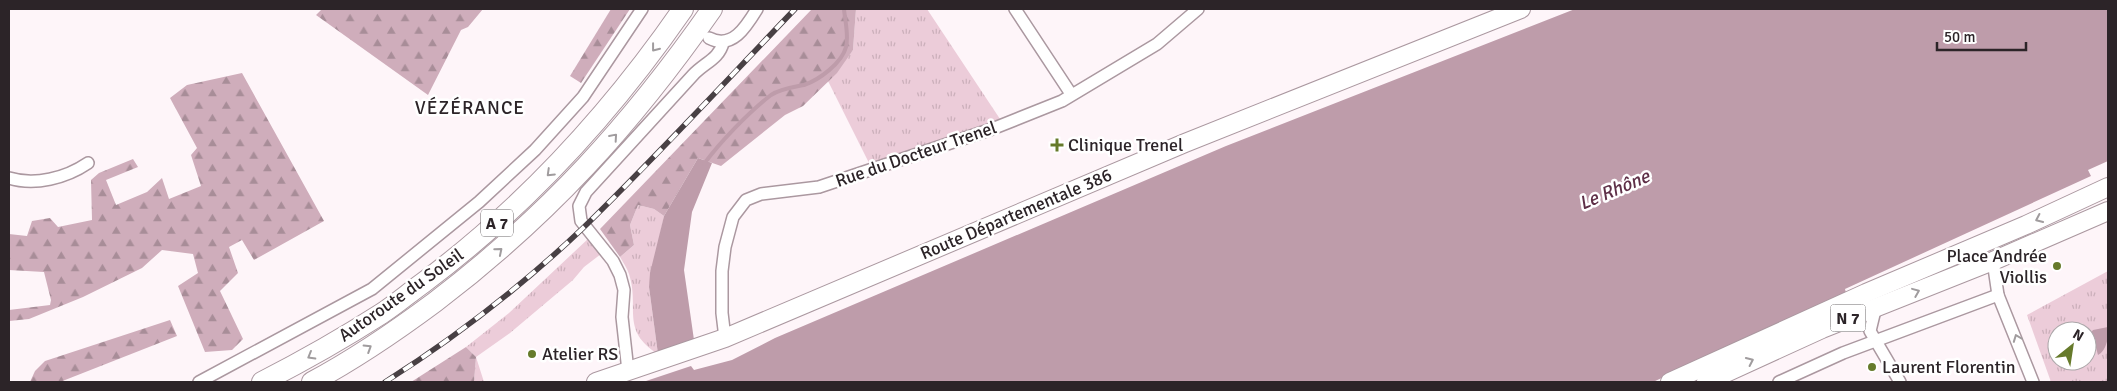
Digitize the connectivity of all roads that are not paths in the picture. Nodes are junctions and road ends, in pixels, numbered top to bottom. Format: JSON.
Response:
{"nodes":[{"id":1,"x":642,"y":9,"type":"edge"},
{"id":2,"x":683,"y":9,"type":"edge"},
{"id":3,"x":712,"y":9,"type":"edge"},
{"id":4,"x":757,"y":9,"type":"edge"},
{"id":5,"x":1015,"y":9,"type":"edge"},
{"id":6,"x":1198,"y":9,"type":"edge"},
{"id":7,"x":1521,"y":9,"type":"edge"},
{"id":8,"x":709,"y":38,"type":"dead end"},
{"id":9,"x":723,"y":43,"type":"junction"},
{"id":10,"x":1072,"y":94,"type":"junction"},
{"id":11,"x":88,"y":163,"type":"dead end"},
{"id":12,"x":9,"y":178,"type":"edge"},
{"id":13,"x":2108,"y":187,"type":"edge"},
{"id":14,"x":2108,"y":211,"type":"edge"},
{"id":15,"x":1993,"y":261,"type":"junction"},
{"id":16,"x":1893,"y":282,"type":"junction"},
{"id":17,"x":1998,"y":294,"type":"junction"},
{"id":18,"x":1875,"y":308,"type":"junction"},
{"id":19,"x":725,"y":338,"type":"junction"},
{"id":20,"x":1875,"y":342,"type":"junction"},
{"id":21,"x":628,"y":371,"type":"junction"},
{"id":22,"x":199,"y":382,"type":"edge"},
{"id":23,"x":262,"y":382,"type":"edge"},
{"id":24,"x":312,"y":382,"type":"edge"},
{"id":25,"x":596,"y":382,"type":"edge"},
{"id":26,"x":1670,"y":382,"type":"edge"},
{"id":27,"x":1706,"y":382,"type":"edge"},
{"id":28,"x":1779,"y":382,"type":"edge"},
{"id":29,"x":1900,"y":382,"type":"edge"},
{"id":30,"x":2034,"y":382,"type":"edge"}],
"edges":[{"from":1,"to":22,"type":"street"},
{"from":2,"to":23,"type":"highway","name":"Autoroute du Soleil","number":"A 7","one_way":true},
{"from":24,"to":3,"type":"highway","name":"Autoroute du Soleil","number":"A 7","one_way":true},
{"from":4,"to":9,"type":"street"},
{"from":5,"to":10,"type":"street"},
{"from":6,"to":10,"type":"street","name":"Rue du Docteur Trenel"},
{"from":7,"to":19,"type":"main road","name":"Route Départementale 386"},
{"from":8,"to":9,"type":"street"},
{"from":9,"to":21,"type":"street"},
{"from":10,"to":19,"type":"street","name":"Rue du Docteur Trenel"},
{"from":11,"to":12,"type":"street"},
{"from":13,"to":16,"type":"main road","number":"N 7","one_way":true},
{"from":14,"to":15,"type":"main road","number":"N 7"},
{"from":15,"to":17,"type":"street"},
{"from":18,"to":15,"type":"main road","number":"N 7","one_way":true},
{"from":16,"to":18,"type":"street"},
{"from":16,"to":26,"type":"main road","number":"N 7"},
{"from":17,"to":20,"type":"street"},
{"from":30,"to":17,"type":"street","one_way":true},
{"from":18,"to":20,"type":"street"},
{"from":27,"to":18,"type":"main road","number":"N 7","one_way":true},
{"from":19,"to":21,"type":"main road","name":"Route Départementale 386"},
{"from":20,"to":28,"type":"street"},
{"from":20,"to":29,"type":"street"},
{"from":21,"to":25,"type":"main road","name":"Route Départementale 386"}]}
